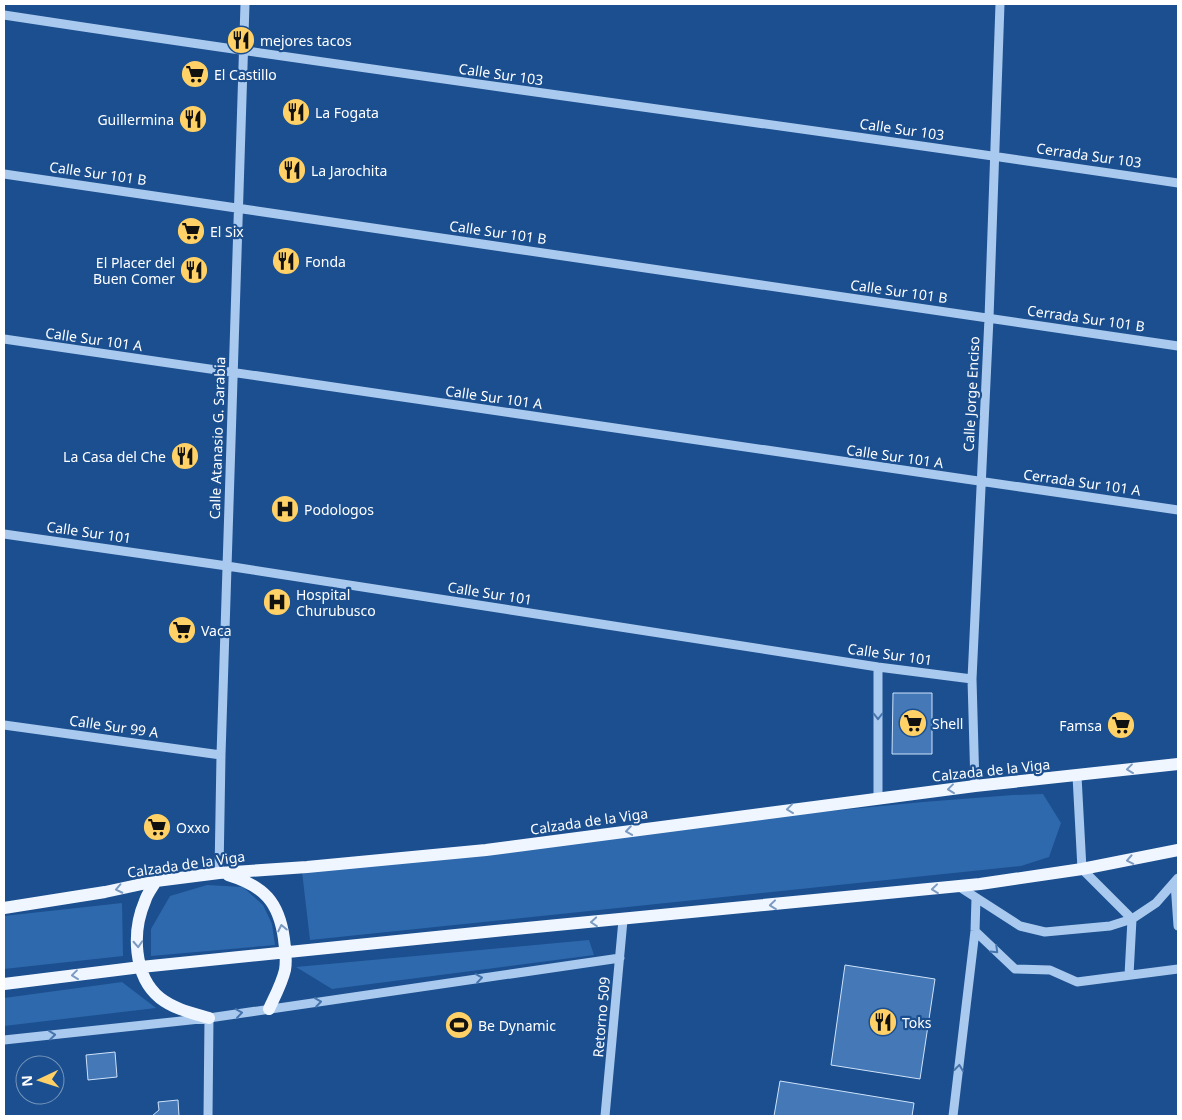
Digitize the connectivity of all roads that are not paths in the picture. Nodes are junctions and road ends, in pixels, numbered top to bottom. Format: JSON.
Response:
{"nodes":[{"id":1,"x":246,"y":4,"type":"edge"},
{"id":2,"x":1000,"y":4,"type":"edge"},
{"id":3,"x":4,"y":15,"type":"edge"},
{"id":4,"x":243,"y":52,"type":"junction"},
{"id":5,"x":995,"y":156,"type":"junction"},
{"id":6,"x":4,"y":174,"type":"edge"},
{"id":7,"x":1178,"y":182,"type":"edge"},
{"id":8,"x":239,"y":208,"type":"junction"},
{"id":9,"x":989,"y":318,"type":"junction"},
{"id":10,"x":4,"y":339,"type":"edge"},
{"id":11,"x":1178,"y":346,"type":"edge"},
{"id":12,"x":233,"y":373,"type":"junction"},
{"id":13,"x":981,"y":482,"type":"junction"},
{"id":14,"x":1178,"y":510,"type":"edge"},
{"id":15,"x":4,"y":534,"type":"edge"},
{"id":16,"x":227,"y":566,"type":"junction"},
{"id":17,"x":878,"y":667,"type":"junction"},
{"id":18,"x":972,"y":679,"type":"junction"},
{"id":19,"x":4,"y":725,"type":"edge"},
{"id":20,"x":221,"y":756,"type":"junction"},
{"id":21,"x":1178,"y":764,"type":"edge"},
{"id":22,"x":1077,"y":776,"type":"junction"},
{"id":23,"x":975,"y":786,"type":"junction"},
{"id":24,"x":878,"y":798,"type":"junction"},
{"id":25,"x":1178,"y":850,"type":"edge"},
{"id":26,"x":1082,"y":869,"type":"junction"},
{"id":27,"x":219,"y":873,"type":"junction"},
{"id":28,"x":1177,"y":880,"type":"edge"},
{"id":29,"x":156,"y":881,"type":"junction"},
{"id":30,"x":958,"y":886,"type":"junction"},
{"id":31,"x":976,"y":898,"type":"junction"},
{"id":32,"x":4,"y":908,"type":"edge"},
{"id":33,"x":1132,"y":919,"type":"junction"},
{"id":34,"x":623,"y":920,"type":"junction"},
{"id":35,"x":1178,"y":926,"type":"edge"},
{"id":36,"x":975,"y":931,"type":"junction"},
{"id":37,"x":286,"y":953,"type":"junction"},
{"id":38,"x":620,"y":958,"type":"junction"},
{"id":39,"x":141,"y":967,"type":"junction"},
{"id":40,"x":1178,"y":969,"type":"edge"},
{"id":41,"x":1129,"y":975,"type":"junction"},
{"id":42,"x":4,"y":984,"type":"edge"},
{"id":43,"x":270,"y":1009,"type":"junction"},
{"id":44,"x":209,"y":1018,"type":"junction"},
{"id":45,"x":4,"y":1040,"type":"edge"},
{"id":46,"x":208,"y":1116,"type":"edge"},
{"id":47,"x":605,"y":1116,"type":"edge"},
{"id":48,"x":953,"y":1116,"type":"edge"}],
"edges":[{"from":1,"to":4,"type":"street","name":"Calle Atanasio G. Sarabia"},
{"from":2,"to":5,"type":"street","name":"Calle Jorge Enciso"},
{"from":3,"to":4,"type":"street","name":"Calle Sur 103"},
{"from":4,"to":5,"type":"street","name":"Calle Sur 103"},
{"from":4,"to":8,"type":"street","name":"Calle Atanasio G. Sarabia"},
{"from":5,"to":7,"type":"street","name":"Cerrada Sur 103"},
{"from":5,"to":9,"type":"street","name":"Calle Jorge Enciso"},
{"from":6,"to":8,"type":"street","name":"Calle Sur 101 B"},
{"from":8,"to":9,"type":"street","name":"Calle Sur 101 B"},
{"from":8,"to":12,"type":"street","name":"Calle Atanasio G. Sarabia"},
{"from":9,"to":11,"type":"street","name":"Cerrada Sur 101 B"},
{"from":9,"to":13,"type":"street","name":"Calle Jorge Enciso"},
{"from":10,"to":12,"type":"street","name":"Calle Sur 101 A"},
{"from":12,"to":13,"type":"street","name":"Calle Sur 101 A"},
{"from":12,"to":16,"type":"street","name":"Calle Atanasio G. Sarabia"},
{"from":13,"to":14,"type":"street","name":"Cerrada Sur 101 A"},
{"from":13,"to":18,"type":"street","name":"Calle Jorge Enciso"},
{"from":15,"to":16,"type":"street","name":"Calle Sur 101"},
{"from":16,"to":17,"type":"street","name":"Calle Sur 101"},
{"from":16,"to":20,"type":"street","name":"Calle Atanasio G. Sarabia"},
{"from":17,"to":18,"type":"street","name":"Calle Sur 101"},
{"from":17,"to":24,"type":"street","one_way":true},
{"from":18,"to":23,"type":"street","name":"Calle Jorge Enciso"},
{"from":19,"to":20,"type":"street","name":"Calle Sur 99 A"},
{"from":20,"to":27,"type":"street","name":"Calle Atanasio G. Sarabia"},
{"from":21,"to":22,"type":"main road","name":"Calzada de la Viga","one_way":true},
{"from":22,"to":23,"type":"main road","name":"Calzada de la Viga"},
{"from":22,"to":26,"type":"street"},
{"from":23,"to":24,"type":"main road","name":"Calzada de la Viga","one_way":true},
{"from":24,"to":27,"type":"main road","name":"Calzada de la Viga","one_way":true},
{"from":25,"to":26,"type":"main road","one_way":true},
{"from":26,"to":30,"type":"main road"},
{"from":26,"to":33,"type":"street"},
{"from":27,"to":29,"type":"main road","name":"Calzada de la Viga"},
{"from":37,"to":27,"type":"main road","one_way":true},
{"from":28,"to":33,"type":"street"},
{"from":28,"to":35,"type":"street"},
{"from":29,"to":32,"type":"main road","name":"Calzada de la Viga","one_way":true},
{"from":29,"to":39,"type":"main road","one_way":true},
{"from":30,"to":31,"type":"street"},
{"from":30,"to":34,"type":"main road","one_way":true},
{"from":31,"to":33,"type":"street"},
{"from":31,"to":36,"type":"street"},
{"from":33,"to":41,"type":"street"},
{"from":34,"to":37,"type":"main road","one_way":true},
{"from":34,"to":38,"type":"street","name":"Retorno 509"},
{"from":36,"to":41,"type":"street","one_way":true},
{"from":48,"to":36,"type":"street","one_way":true},
{"from":37,"to":39,"type":"main road"},
{"from":37,"to":43,"type":"main road"},
{"from":43,"to":38,"type":"street","one_way":true},
{"from":38,"to":47,"type":"street","name":"Retorno 509"},
{"from":39,"to":42,"type":"main road","one_way":true},
{"from":39,"to":44,"type":"main road"},
{"from":40,"to":41,"type":"street"},
{"from":44,"to":43,"type":"street","one_way":true},
{"from":45,"to":44,"type":"street","one_way":true},
{"from":44,"to":46,"type":"street"}]}
